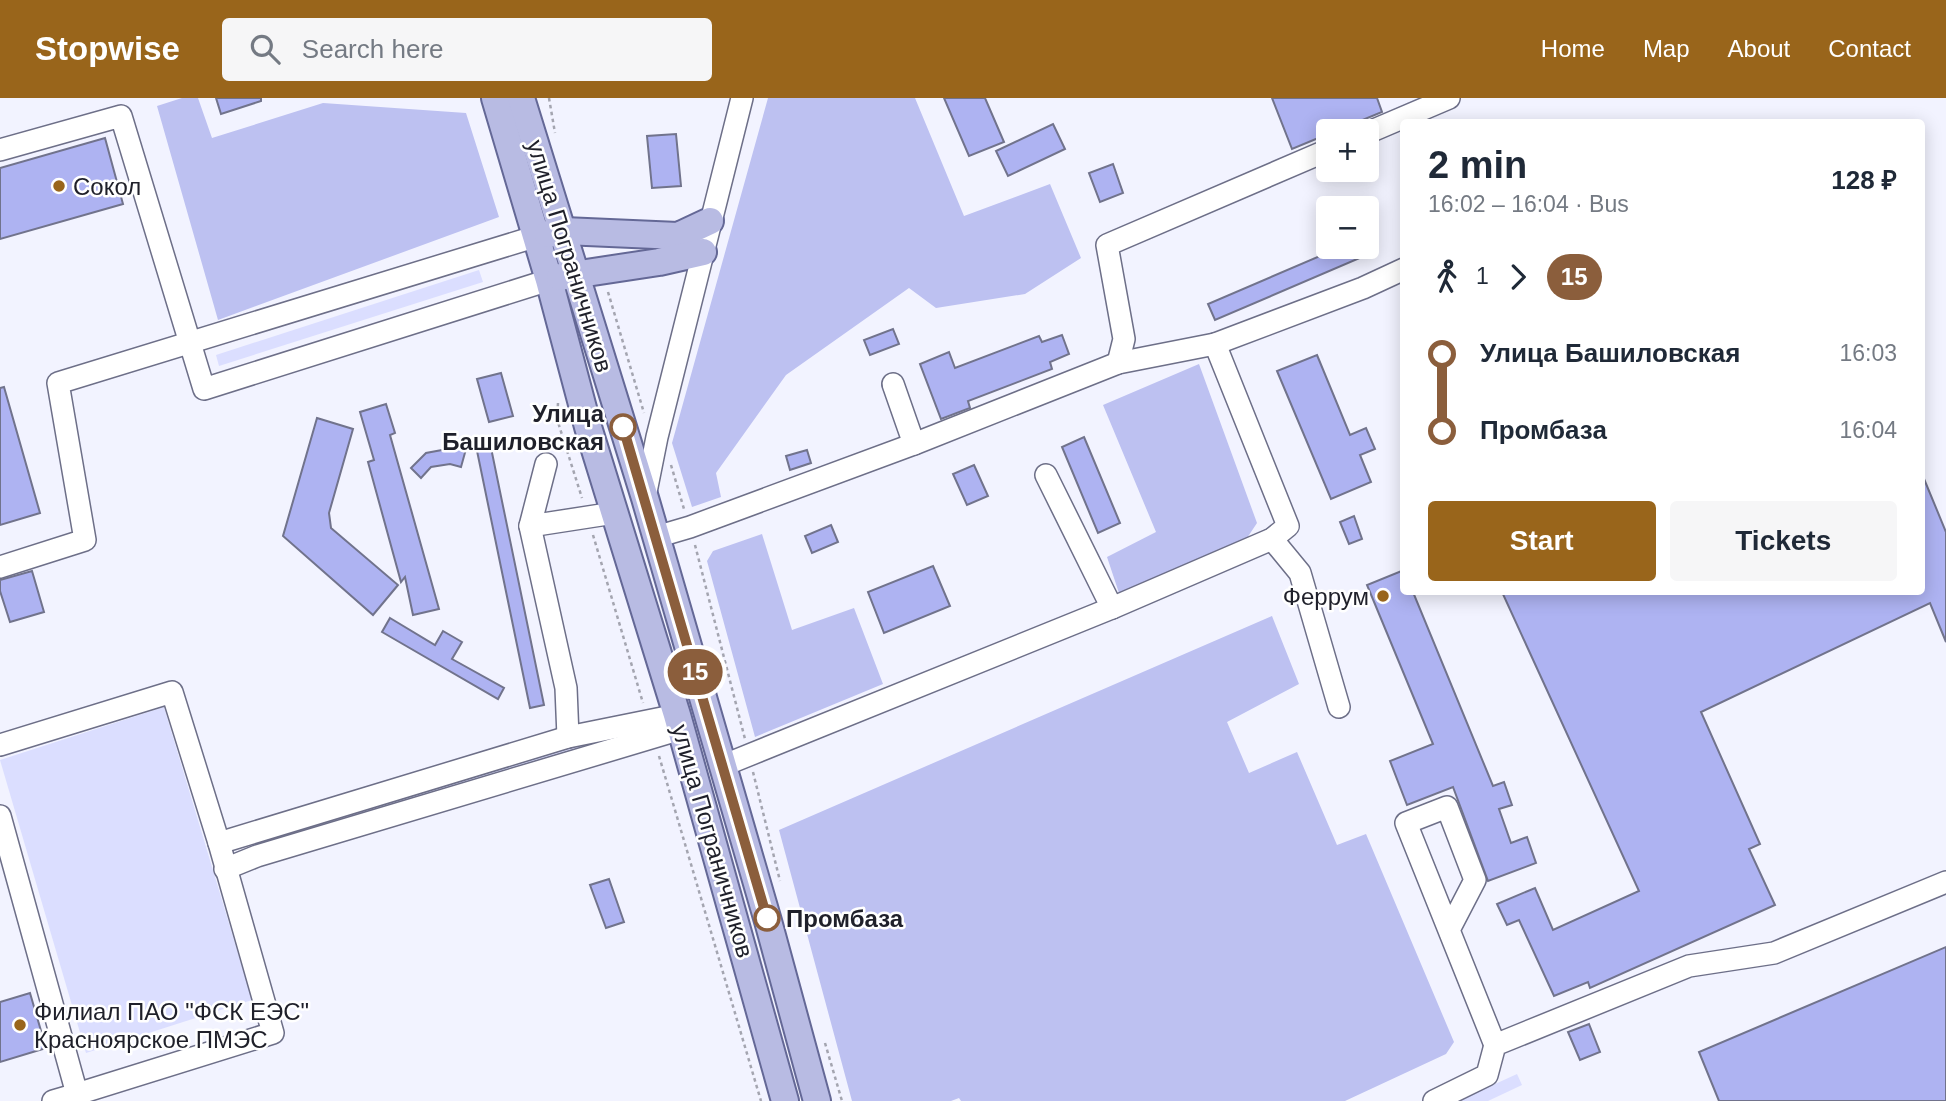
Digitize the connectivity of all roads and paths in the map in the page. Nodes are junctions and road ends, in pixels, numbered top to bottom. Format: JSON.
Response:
{"nodes":[{"id":1,"x":495,"y":98,"type":"edge"},
{"id":2,"x":521,"y":98,"type":"edge"},
{"id":3,"x":742,"y":98,"type":"edge"},
{"id":4,"x":1449,"y":98,"type":"edge"},
{"id":5,"x":1379,"y":128,"type":"edge"},
{"id":6,"x":0,"y":150,"type":"edge"},
{"id":7,"x":1316,"y":155,"type":"edge"},
{"id":8,"x":710,"y":221,"type":"junction"},
{"id":9,"x":564,"y":231,"type":"junction"},
{"id":10,"x":534,"y":237,"type":"junction"},
{"id":11,"x":703,"y":252,"type":"junction"},
{"id":12,"x":1400,"y":271,"type":"edge"},
{"id":13,"x":576,"y":273,"type":"junction"},
{"id":14,"x":549,"y":279,"type":"junction"},
{"id":15,"x":190,"y":343,"type":"junction"},
{"id":16,"x":1215,"y":344,"type":"junction"},
{"id":17,"x":1118,"y":363,"type":"junction"},
{"id":18,"x":893,"y":383,"type":"dead end"},
{"id":19,"x":914,"y":444,"type":"junction"},
{"id":20,"x":668,"y":454,"type":"dead end"},
{"id":21,"x":546,"y":464,"type":"dead end"},
{"id":22,"x":1046,"y":475,"type":"dead end"},
{"id":23,"x":645,"y":498,"type":"junction"},
{"id":24,"x":614,"y":513,"type":"junction"},
{"id":25,"x":530,"y":526,"type":"junction"},
{"id":26,"x":690,"y":527,"type":"junction"},
{"id":27,"x":656,"y":537,"type":"junction"},
{"id":28,"x":1272,"y":539,"type":"junction"},
{"id":29,"x":0,"y":567,"type":"edge"},
{"id":30,"x":1112,"y":608,"type":"junction"},
{"id":31,"x":1339,"y":707,"type":"dead end"},
{"id":32,"x":679,"y":722,"type":"junction"},
{"id":33,"x":568,"y":737,"type":"junction"},
{"id":34,"x":0,"y":745,"type":"edge"},
{"id":35,"x":749,"y":754,"type":"junction"},
{"id":36,"x":722,"y":766,"type":"junction"},
{"id":37,"x":0,"y":816,"type":"edge"},
{"id":38,"x":219,"y":842,"type":"junction"},
{"id":39,"x":225,"y":869,"type":"junction"},
{"id":40,"x":780,"y":882,"type":"dead end"},
{"id":41,"x":1946,"y":882,"type":"edge"},
{"id":42,"x":1450,"y":928,"type":"junction"},
{"id":43,"x":778,"y":957,"type":"junction"},
{"id":44,"x":751,"y":976,"type":"junction"},
{"id":45,"x":824,"y":1040,"type":"dead end"},
{"id":46,"x":1495,"y":1045,"type":"junction"},
{"id":47,"x":806,"y":1061,"type":"junction"},
{"id":48,"x":777,"y":1070,"type":"junction"},
{"id":49,"x":77,"y":1094,"type":"junction"},
{"id":50,"x":53,"y":1101,"type":"edge"},
{"id":51,"x":785,"y":1101,"type":"edge"},
{"id":52,"x":817,"y":1101,"type":"edge"},
{"id":53,"x":842,"y":1101,"type":"edge"},
{"id":54,"x":1434,"y":1101,"type":"edge"}],
"edges":[{"from":1,"to":10,"type":"main road","name":"улица Пограничников"},
{"from":2,"to":9,"type":"main road","name":"улица Пограничников"},
{"from":3,"to":8,"type":"street"},
{"from":4,"to":5,"type":"street"},
{"from":6,"to":15,"type":"street"},
{"from":7,"to":17,"type":"street"},
{"from":8,"to":9,"type":"main road"},
{"from":8,"to":11,"type":"street"},
{"from":9,"to":10,"type":"main road"},
{"from":9,"to":13,"type":"main road","name":"улица Пограничников"},
{"from":10,"to":14,"type":"main road","name":"улица Пограничников"},
{"from":10,"to":15,"type":"street"},
{"from":11,"to":13,"type":"main road"},
{"from":11,"to":23,"type":"street"},
{"from":12,"to":16,"type":"street"},
{"from":13,"to":14,"type":"main road"},
{"from":13,"to":23,"type":"main road","name":"улица Пограничников"},
{"from":14,"to":15,"type":"street"},
{"from":14,"to":24,"type":"main road","name":"улица Пограничников"},
{"from":15,"to":29,"type":"street"},
{"from":16,"to":17,"type":"street"},
{"from":16,"to":28,"type":"street"},
{"from":17,"to":19,"type":"street"},
{"from":18,"to":19,"type":"street"},
{"from":19,"to":26,"type":"street"},
{"from":20,"to":26,"type":"path"},
{"from":21,"to":25,"type":"street"},
{"from":22,"to":30,"type":"street"},
{"from":23,"to":27,"type":"main road","name":"улица Пограничников"},
{"from":24,"to":25,"type":"street"},
{"from":24,"to":32,"type":"main road","name":"улица Пограничников"},
{"from":25,"to":33,"type":"street"},
{"from":26,"to":27,"type":"street"},
{"from":26,"to":35,"type":"path"},
{"from":27,"to":36,"type":"main road","name":"улица Пограничников"},
{"from":28,"to":30,"type":"street"},
{"from":28,"to":31,"type":"street"},
{"from":30,"to":35,"type":"street"},
{"from":32,"to":33,"type":"street"},
{"from":32,"to":39,"type":"street"},
{"from":32,"to":44,"type":"main road","name":"улица Пограничников"},
{"from":33,"to":38,"type":"street"},
{"from":34,"to":38,"type":"street"},
{"from":35,"to":36,"type":"street"},
{"from":35,"to":40,"type":"path"},
{"from":36,"to":43,"type":"main road","name":"улица Пограничников"},
{"from":37,"to":49,"type":"street"},
{"from":38,"to":39,"type":"street"},
{"from":39,"to":49,"type":"street"},
{"from":41,"to":46,"type":"street"},
{"from":42,"to":42,"type":"street"},
{"from":42,"to":46,"type":"street"},
{"from":43,"to":44,"type":"main road"},
{"from":43,"to":47,"type":"main road","name":"улица Пограничников"},
{"from":44,"to":48,"type":"main road","name":"улица Пограничников"},
{"from":45,"to":53,"type":"path"},
{"from":46,"to":54,"type":"street"},
{"from":47,"to":48,"type":"main road"},
{"from":47,"to":52,"type":"main road","name":"улица Пограничников"},
{"from":48,"to":51,"type":"main road","name":"улица Пограничников"},
{"from":49,"to":50,"type":"street"}]}
